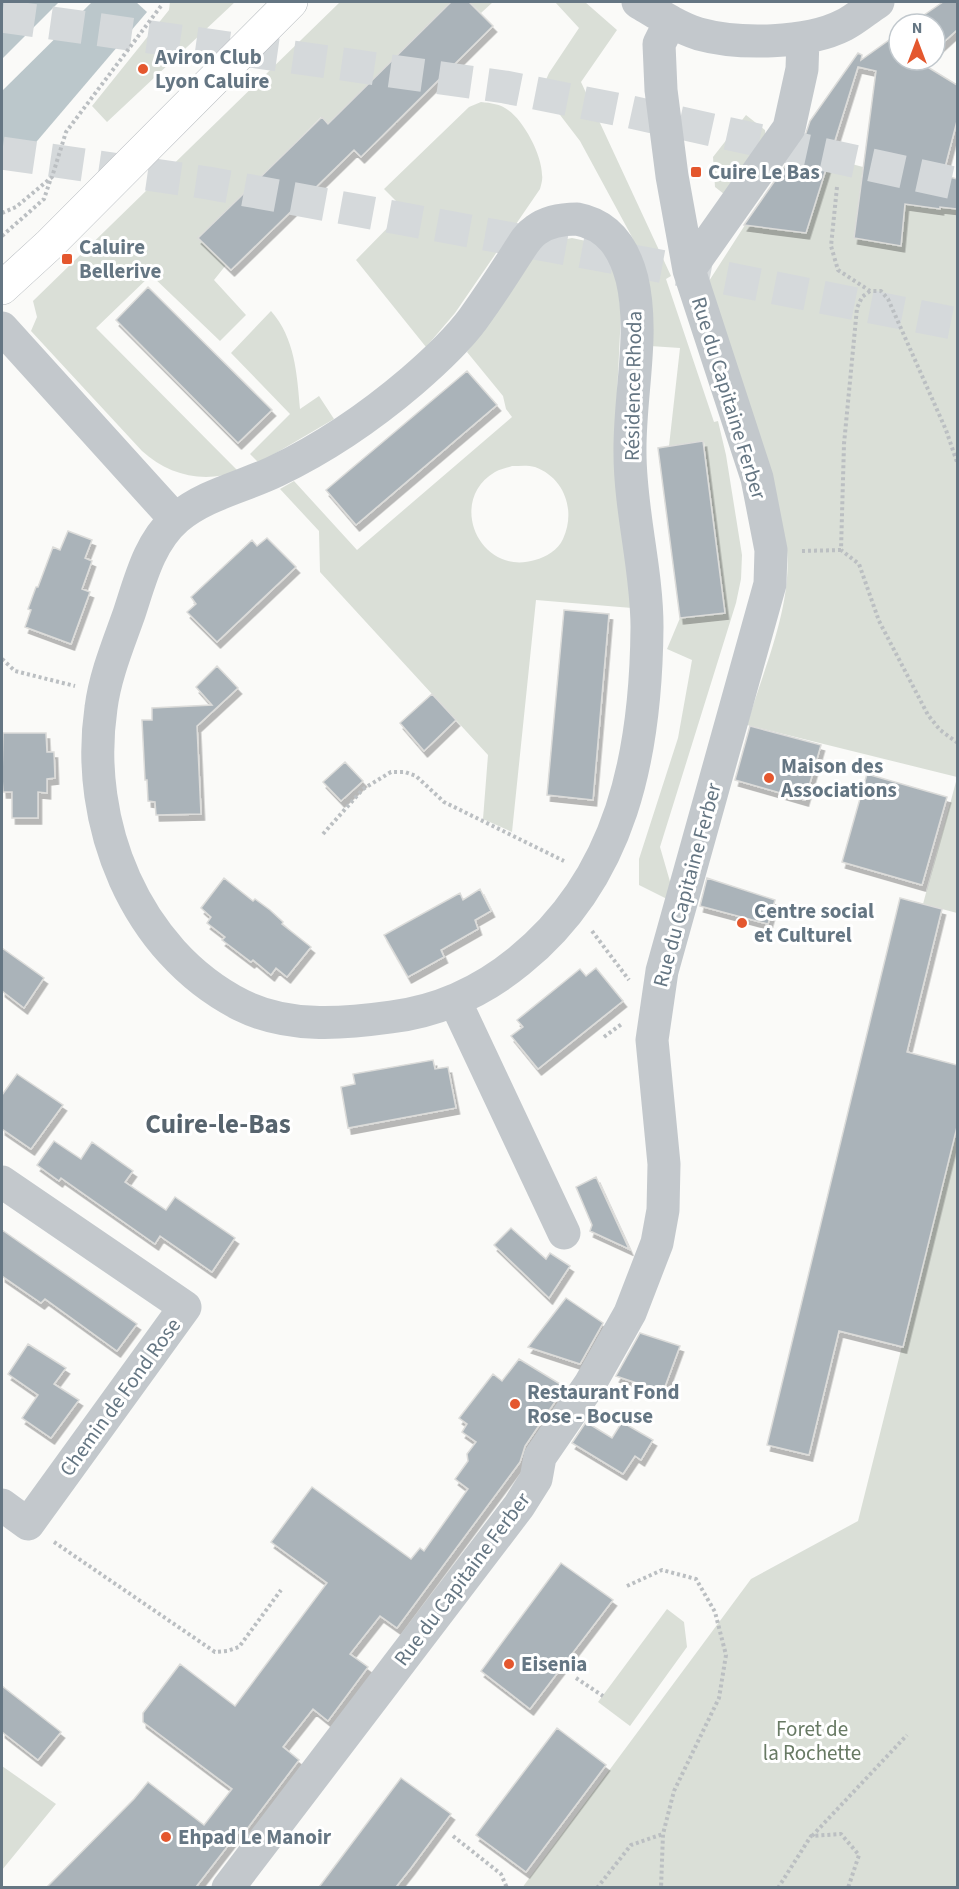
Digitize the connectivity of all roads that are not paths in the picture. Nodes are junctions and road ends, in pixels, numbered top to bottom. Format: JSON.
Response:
{"nodes":[{"id":1,"x":291,"y":2,"type":"edge"},
{"id":2,"x":638,"y":2,"type":"edge"},
{"id":3,"x":878,"y":2,"type":"edge"},
{"id":4,"x":670,"y":22,"type":"junction"},
{"id":5,"x":803,"y":39,"type":"junction"},
{"id":6,"x":689,"y":270,"type":"junction"},
{"id":7,"x":2,"y":288,"type":"edge"},
{"id":8,"x":2,"y":328,"type":"edge"},
{"id":9,"x":175,"y":519,"type":"junction"},
{"id":10,"x":454,"y":1001,"type":"junction"},
{"id":11,"x":2,"y":1182,"type":"edge"},
{"id":12,"x":564,"y":1233,"type":"dead end"},
{"id":13,"x":2,"y":1505,"type":"edge"},
{"id":14,"x":228,"y":1887,"type":"edge"}],
"edges":[{"from":1,"to":7,"type":"main road"},
{"from":2,"to":4,"type":"street"},
{"from":3,"to":5,"type":"street"},
{"from":4,"to":5,"type":"street"},
{"from":4,"to":6,"type":"street","name":"Rue du Capitaine Ferber"},
{"from":5,"to":6,"type":"street"},
{"from":6,"to":14,"type":"street","name":"Rue du Capitaine Ferber"},
{"from":8,"to":9,"type":"street"},
{"from":9,"to":10,"type":"street","name":"Résidence Rhoda"},
{"from":9,"to":10,"type":"street","name":"Résidence Rhoda"},
{"from":10,"to":12,"type":"street"},
{"from":11,"to":13,"type":"street","name":"Chemin de Fond Rose"}]}
